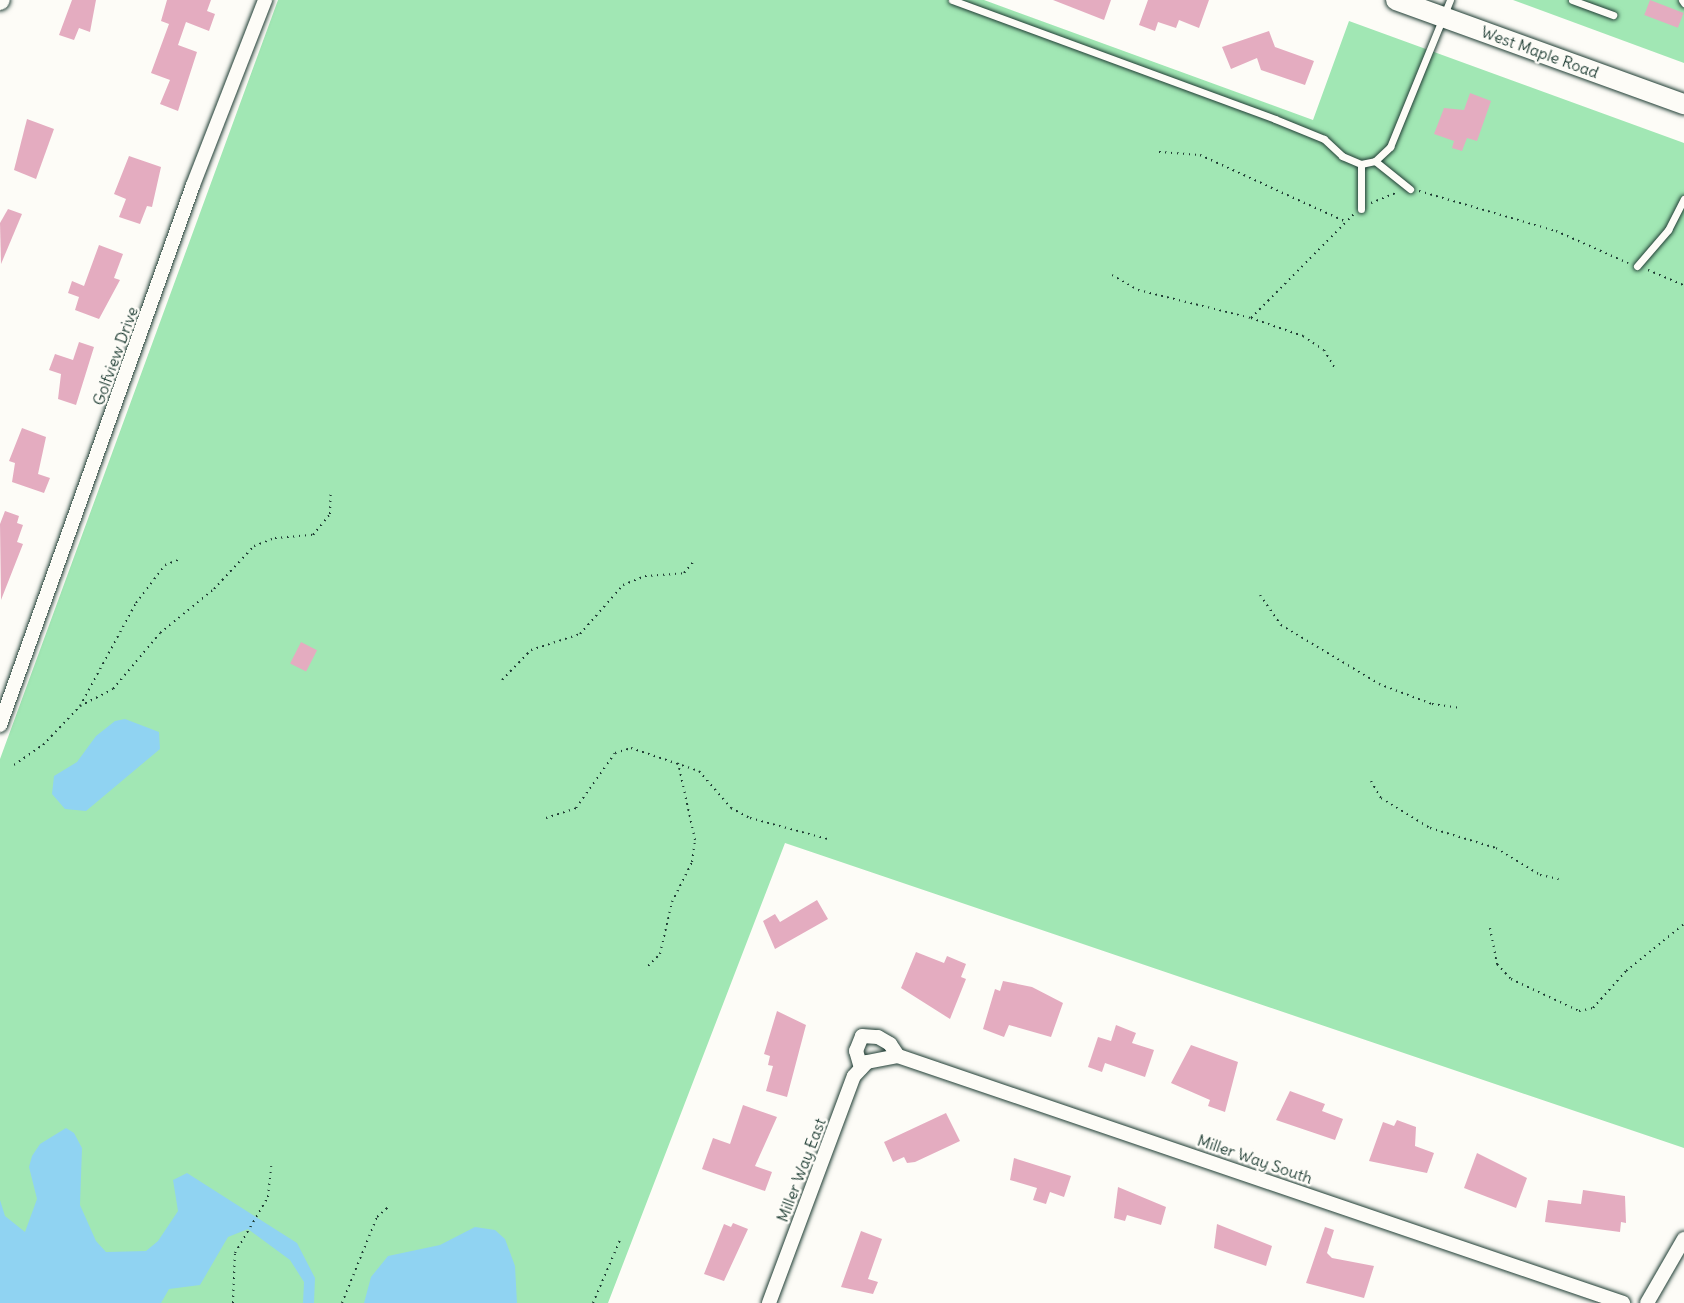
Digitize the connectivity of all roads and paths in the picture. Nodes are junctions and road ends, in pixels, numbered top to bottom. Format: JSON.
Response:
{"nodes":[{"id":1,"x":265,"y":0,"type":"edge"},
{"id":2,"x":952,"y":0,"type":"edge"},
{"id":3,"x":1396,"y":0,"type":"edge"},
{"id":4,"x":1572,"y":0,"type":"edge"},
{"id":5,"x":1447,"y":9,"type":"edge"},
{"id":6,"x":1613,"y":15,"type":"dead end"},
{"id":7,"x":1684,"y":104,"type":"edge"},
{"id":8,"x":1159,"y":152,"type":"dead end"},
{"id":9,"x":1375,"y":161,"type":"junction"},
{"id":10,"x":1361,"y":164,"type":"junction"},
{"id":11,"x":1410,"y":189,"type":"junction"},
{"id":12,"x":1684,"y":199,"type":"edge"},
{"id":13,"x":1361,"y":210,"type":"junction"},
{"id":14,"x":1344,"y":221,"type":"junction"},
{"id":15,"x":1637,"y":266,"type":"junction"},
{"id":16,"x":1112,"y":275,"type":"dead end"},
{"id":17,"x":1684,"y":285,"type":"edge"},
{"id":18,"x":1251,"y":318,"type":"junction"},
{"id":19,"x":1335,"y":368,"type":"dead end"},
{"id":20,"x":330,"y":490,"type":"dead end"},
{"id":21,"x":181,"y":559,"type":"dead end"},
{"id":22,"x":695,"y":560,"type":"dead end"},
{"id":23,"x":1260,"y":595,"type":"dead end"},
{"id":24,"x":502,"y":680,"type":"dead end"},
{"id":25,"x":80,"y":706,"type":"junction"},
{"id":26,"x":1461,"y":708,"type":"dead end"},
{"id":27,"x":0,"y":725,"type":"edge"},
{"id":28,"x":678,"y":763,"type":"junction"},
{"id":29,"x":14,"y":765,"type":"dead end"},
{"id":30,"x":1371,"y":781,"type":"dead end"},
{"id":31,"x":546,"y":818,"type":"dead end"},
{"id":32,"x":828,"y":839,"type":"dead end"},
{"id":33,"x":1559,"y":879,"type":"dead end"},
{"id":34,"x":1684,"y":924,"type":"edge"},
{"id":35,"x":1490,"y":928,"type":"dead end"},
{"id":36,"x":648,"y":966,"type":"dead end"},
{"id":37,"x":897,"y":1056,"type":"junction"},
{"id":38,"x":861,"y":1068,"type":"junction"},
{"id":39,"x":271,"y":1166,"type":"dead end"},
{"id":40,"x":388,"y":1207,"type":"dead end"},
{"id":41,"x":1684,"y":1239,"type":"edge"},
{"id":42,"x":620,"y":1240,"type":"dead end"},
{"id":43,"x":233,"y":1303,"type":"edge"},
{"id":44,"x":342,"y":1303,"type":"edge"},
{"id":45,"x":593,"y":1303,"type":"edge"},
{"id":46,"x":769,"y":1303,"type":"edge"},
{"id":47,"x":1623,"y":1303,"type":"edge"},
{"id":48,"x":1647,"y":1303,"type":"edge"}],
"edges":[{"from":1,"to":27,"type":"street","name":"Golfview Drive"},
{"from":2,"to":10,"type":"lane"},
{"from":3,"to":5,"type":"main road","name":"West Maple Road"},
{"from":4,"to":6,"type":"lane"},
{"from":5,"to":7,"type":"main road","name":"West Maple Road"},
{"from":5,"to":9,"type":"lane"},
{"from":8,"to":14,"type":"path"},
{"from":9,"to":10,"type":"lane"},
{"from":9,"to":11,"type":"lane"},
{"from":10,"to":13,"type":"lane"},
{"from":11,"to":13,"type":"path"},
{"from":11,"to":15,"type":"path"},
{"from":12,"to":15,"type":"lane"},
{"from":13,"to":14,"type":"path"},
{"from":14,"to":18,"type":"path"},
{"from":15,"to":17,"type":"path"},
{"from":16,"to":18,"type":"path"},
{"from":18,"to":19,"type":"path"},
{"from":20,"to":25,"type":"path"},
{"from":21,"to":25,"type":"path"},
{"from":22,"to":24,"type":"path"},
{"from":23,"to":26,"type":"path"},
{"from":25,"to":29,"type":"path"},
{"from":28,"to":31,"type":"path"},
{"from":28,"to":32,"type":"path"},
{"from":28,"to":36,"type":"path"},
{"from":30,"to":33,"type":"path"},
{"from":34,"to":35,"type":"path"},
{"from":37,"to":38,"type":"street","name":"Miller Way South"},
{"from":37,"to":38,"type":"street"},
{"from":37,"to":47,"type":"street","name":"Miller Way South"},
{"from":38,"to":46,"type":"street","name":"Miller Way East"},
{"from":39,"to":43,"type":"path"},
{"from":40,"to":44,"type":"path"},
{"from":41,"to":48,"type":"street"},
{"from":42,"to":45,"type":"path"}]}
